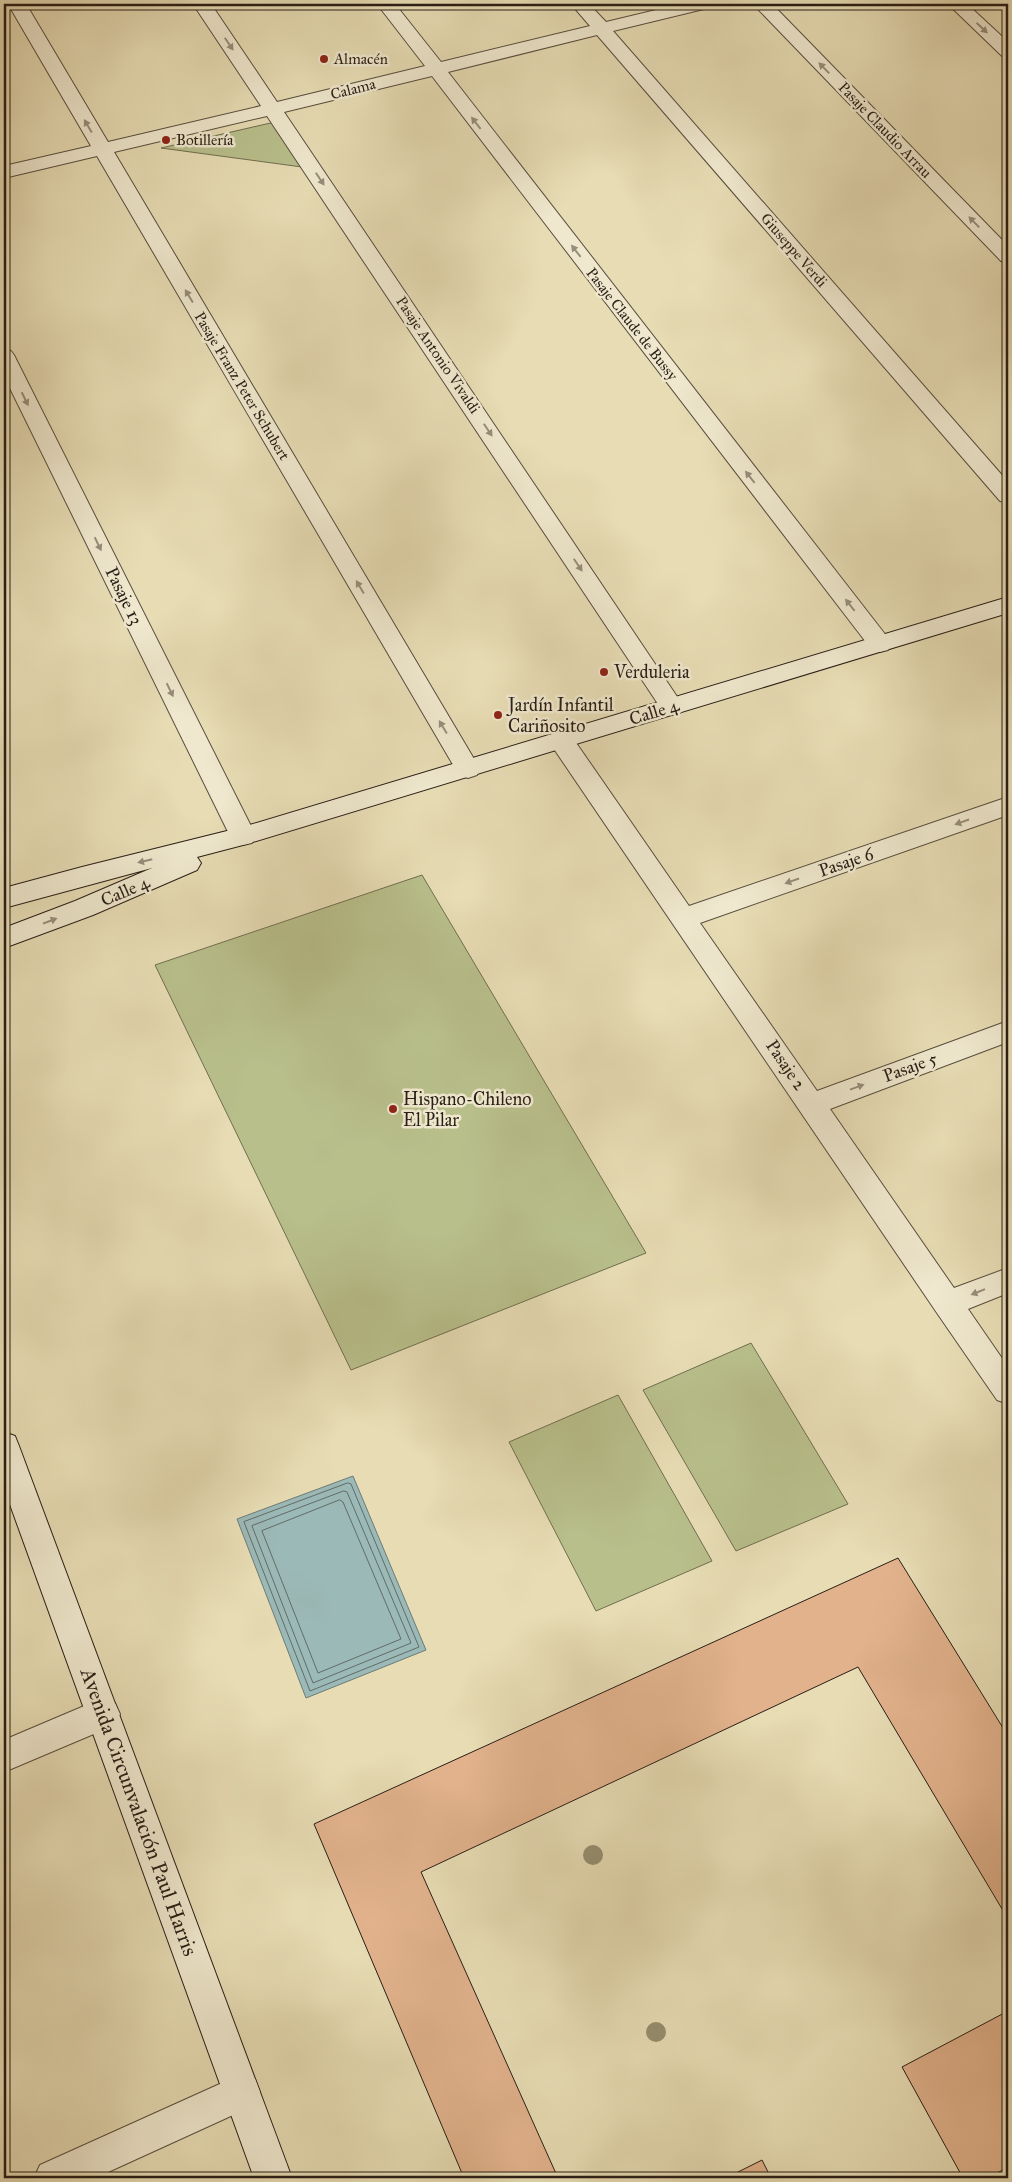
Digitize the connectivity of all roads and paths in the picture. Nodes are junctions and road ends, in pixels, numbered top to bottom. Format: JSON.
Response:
{"nodes":[{"id":1,"x":17,"y":4,"type":"edge"},
{"id":2,"x":202,"y":4,"type":"edge"},
{"id":3,"x":386,"y":4,"type":"edge"},
{"id":4,"x":580,"y":4,"type":"edge"},
{"id":5,"x":702,"y":4,"type":"edge"},
{"id":6,"x":762,"y":4,"type":"edge"},
{"id":7,"x":957,"y":4,"type":"edge"},
{"id":8,"x":601,"y":29,"type":"junction"},
{"id":9,"x":1008,"y":52,"type":"edge"},
{"id":10,"x":436,"y":70,"type":"junction"},
{"id":11,"x":274,"y":109,"type":"junction"},
{"id":12,"x":102,"y":149,"type":"junction"},
{"id":13,"x":4,"y":172,"type":"edge"},
{"id":14,"x":1008,"y":257,"type":"edge"},
{"id":15,"x":4,"y":355,"type":"edge"},
{"id":16,"x":1008,"y":496,"type":"edge"},
{"id":17,"x":1008,"y":605,"type":"edge"},
{"id":18,"x":880,"y":644,"type":"junction"},
{"id":19,"x":672,"y":706,"type":"junction"},
{"id":20,"x":561,"y":740,"type":"junction"},
{"id":21,"x":468,"y":769,"type":"junction"},
{"id":22,"x":1008,"y":806,"type":"edge"},
{"id":23,"x":243,"y":836,"type":"junction"},
{"id":24,"x":4,"y":898,"type":"edge"},
{"id":25,"x":685,"y":918,"type":"junction"},
{"id":26,"x":4,"y":938,"type":"edge"},
{"id":27,"x":1008,"y":1031,"type":"edge"},
{"id":28,"x":812,"y":1104,"type":"junction"},
{"id":29,"x":1008,"y":1280,"type":"edge"},
{"id":30,"x":947,"y":1304,"type":"junction"},
{"id":31,"x":1008,"y":1391,"type":"edge"},
{"id":32,"x":4,"y":1446,"type":"edge"},
{"id":33,"x":103,"y":1714,"type":"junction"},
{"id":34,"x":4,"y":1756,"type":"edge"},
{"id":35,"x":242,"y":2092,"type":"junction"},
{"id":36,"x":54,"y":2178,"type":"edge"},
{"id":37,"x":273,"y":2178,"type":"edge"}],
"edges":[{"from":12,"to":1,"type":"street","name":"Pasaje Franz Peter Schubert","one_way":true},
{"from":2,"to":11,"type":"street","name":"Pasaje Antonio Vivaldi","one_way":true},
{"from":3,"to":10,"type":"street","name":"Pasaje Claude de Bussy"},
{"from":4,"to":8,"type":"street","name":"Giuseppe Verdi"},
{"from":5,"to":8,"type":"street","name":"Calama"},
{"from":14,"to":6,"type":"street","name":"Pasaje Claudio Arrau","one_way":true},
{"from":7,"to":9,"type":"street","one_way":true},
{"from":8,"to":10,"type":"street","name":"Calama"},
{"from":8,"to":16,"type":"street","name":"Giuseppe Verdi"},
{"from":10,"to":11,"type":"street","name":"Calama"},
{"from":18,"to":10,"type":"street","name":"Pasaje Claude de Bussy","one_way":true},
{"from":11,"to":12,"type":"street","name":"Calama"},
{"from":11,"to":19,"type":"street","name":"Pasaje Antonio Vivaldi","one_way":true},
{"from":12,"to":13,"type":"street","name":"Calama"},
{"from":21,"to":12,"type":"street","name":"Pasaje Franz Peter Schubert","one_way":true},
{"from":15,"to":23,"type":"street","name":"Pasaje 13","one_way":true},
{"from":17,"to":18,"type":"street","name":"Calle 4"},
{"from":18,"to":19,"type":"street","name":"Calle 4"},
{"from":19,"to":20,"type":"street","name":"Calle 4"},
{"from":20,"to":21,"type":"street","name":"Calle 4"},
{"from":20,"to":25,"type":"street","name":"Pasaje 2"},
{"from":21,"to":23,"type":"street","name":"Calle 4"},
{"from":22,"to":25,"type":"street","name":"Pasaje 6","one_way":true},
{"from":23,"to":24,"type":"street","name":"Calle 4","one_way":true},
{"from":26,"to":23,"type":"street","name":"Calle 4","one_way":true},
{"from":25,"to":28,"type":"street","name":"Pasaje 2"},
{"from":28,"to":27,"type":"street","name":"Pasaje 5","one_way":true},
{"from":28,"to":30,"type":"street","name":"Pasaje 2"},
{"from":29,"to":30,"type":"street","one_way":true},
{"from":30,"to":31,"type":"street","name":"Pasaje 2"},
{"from":32,"to":33,"type":"street","name":"Avenida Circunvalación Paul Harris"},
{"from":33,"to":34,"type":"street"},
{"from":33,"to":35,"type":"street","name":"Avenida Circunvalación Paul Harris"},
{"from":35,"to":36,"type":"street"},
{"from":35,"to":37,"type":"street","name":"Avenida Circunvalación Paul Harris"}]}
